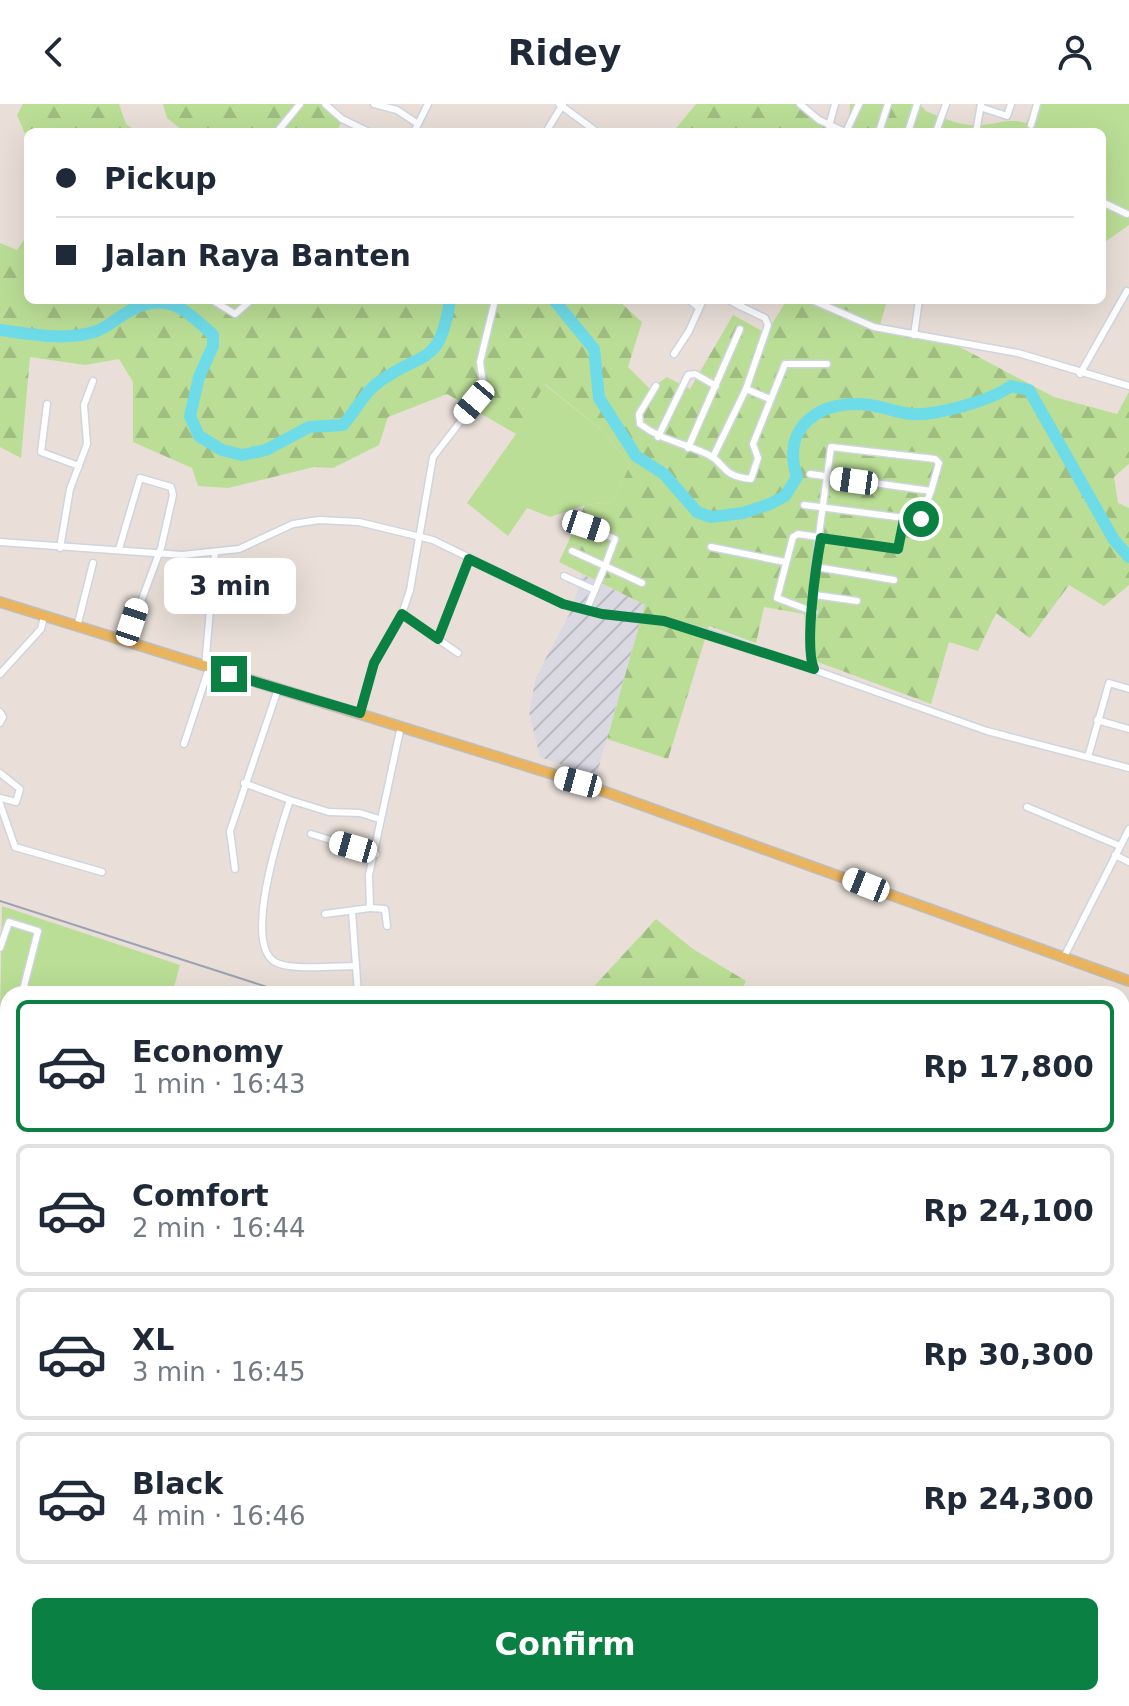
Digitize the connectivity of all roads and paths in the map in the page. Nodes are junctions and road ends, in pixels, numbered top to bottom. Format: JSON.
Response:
{"nodes":[{"id":1,"x":300,"y":104,"type":"edge"},
{"id":2,"x":325,"y":104,"type":"edge"},
{"id":3,"x":374,"y":104,"type":"edge"},
{"id":4,"x":428,"y":104,"type":"edge"},
{"id":5,"x":800,"y":104,"type":"edge"},
{"id":6,"x":835,"y":104,"type":"edge"},
{"id":7,"x":859,"y":104,"type":"edge"},
{"id":8,"x":888,"y":104,"type":"edge"},
{"id":9,"x":917,"y":104,"type":"edge"},
{"id":10,"x":946,"y":104,"type":"edge"},
{"id":11,"x":1011,"y":104,"type":"edge"},
{"id":12,"x":1037,"y":104,"type":"edge"},
{"id":13,"x":561,"y":105,"type":"edge"},
{"id":14,"x":982,"y":106,"type":"edge"},
{"id":15,"x":418,"y":124,"type":"junction"},
{"id":16,"x":1031,"y":125,"type":"dead end"},
{"id":17,"x":829,"y":126,"type":"junction"},
{"id":18,"x":280,"y":128,"type":"edge"},
{"id":19,"x":361,"y":128,"type":"edge"},
{"id":20,"x":416,"y":128,"type":"edge"},
{"id":21,"x":548,"y":128,"type":"edge"},
{"id":22,"x":592,"y":128,"type":"edge"},
{"id":23,"x":835,"y":128,"type":"edge"},
{"id":24,"x":848,"y":128,"type":"edge"},
{"id":25,"x":880,"y":128,"type":"edge"},
{"id":26,"x":909,"y":128,"type":"edge"},
{"id":27,"x":937,"y":128,"type":"edge"},
{"id":28,"x":977,"y":128,"type":"edge"},
{"id":29,"x":1106,"y":204,"type":"edge"},
{"id":30,"x":1127,"y":214,"type":"edge"},
{"id":31,"x":1127,"y":291,"type":"dead end"},
{"id":32,"x":219,"y":304,"type":"edge"},
{"id":33,"x":246,"y":304,"type":"edge"},
{"id":34,"x":494,"y":304,"type":"edge"},
{"id":35,"x":701,"y":304,"type":"edge"},
{"id":36,"x":742,"y":304,"type":"edge"},
{"id":37,"x":821,"y":304,"type":"edge"},
{"id":38,"x":918,"y":304,"type":"edge"},
{"id":39,"x":740,"y":329,"type":"dead end"},
{"id":40,"x":914,"y":335,"type":"junction"},
{"id":41,"x":674,"y":354,"type":"dead end"},
{"id":42,"x":827,"y":364,"type":"dead end"},
{"id":43,"x":1080,"y":374,"type":"junction"},
{"id":44,"x":93,"y":381,"type":"dead end"},
{"id":45,"x":1128,"y":385,"type":"edge"},
{"id":46,"x":656,"y":386,"type":"dead end"},
{"id":47,"x":716,"y":386,"type":"junction"},
{"id":48,"x":746,"y":389,"type":"junction"},
{"id":49,"x":770,"y":399,"type":"junction"},
{"id":50,"x":47,"y":404,"type":"dead end"},
{"id":51,"x":658,"y":437,"type":"junction"},
{"id":52,"x":688,"y":448,"type":"junction"},
{"id":53,"x":713,"y":457,"type":"junction"},
{"id":54,"x":79,"y":466,"type":"junction"},
{"id":55,"x":810,"y":474,"type":"dead end"},
{"id":56,"x":828,"y":477,"type":"junction"},
{"id":57,"x":931,"y":491,"type":"junction"},
{"id":58,"x":804,"y":505,"type":"dead end"},
{"id":59,"x":824,"y":508,"type":"junction"},
{"id":60,"x":904,"y":519,"type":"junction"},
{"id":61,"x":586,"y":526,"type":"dead end"},
{"id":62,"x":419,"y":537,"type":"junction"},
{"id":63,"x":821,"y":538,"type":"junction"},
{"id":64,"x":0,"y":542,"type":"edge"},
{"id":65,"x":711,"y":547,"type":"dead end"},
{"id":66,"x":60,"y":548,"type":"junction"},
{"id":67,"x":119,"y":549,"type":"junction"},
{"id":68,"x":572,"y":551,"type":"dead end"},
{"id":69,"x":215,"y":552,"type":"junction"},
{"id":70,"x":157,"y":554,"type":"junction"},
{"id":71,"x":469,"y":559,"type":"junction"},
{"id":72,"x":785,"y":562,"type":"junction"},
{"id":73,"x":93,"y":563,"type":"dead end"},
{"id":74,"x":605,"y":566,"type":"junction"},
{"id":75,"x":816,"y":567,"type":"junction"},
{"id":76,"x":564,"y":576,"type":"dead end"},
{"id":77,"x":894,"y":580,"type":"dead end"},
{"id":78,"x":642,"y":583,"type":"dead end"},
{"id":79,"x":595,"y":590,"type":"junction"},
{"id":80,"x":815,"y":595,"type":"junction"},
{"id":81,"x":857,"y":601,"type":"dead end"},
{"id":82,"x":0,"y":602,"type":"edge"},
{"id":83,"x":586,"y":611,"type":"junction"},
{"id":84,"x":814,"y":612,"type":"junction"},
{"id":85,"x":402,"y":614,"type":"junction"},
{"id":86,"x":44,"y":617,"type":"junction"},
{"id":87,"x":77,"y":627,"type":"junction"},
{"id":88,"x":438,"y":639,"type":"junction"},
{"id":89,"x":126,"y":642,"type":"junction"},
{"id":90,"x":458,"y":653,"type":"dead end"},
{"id":91,"x":207,"y":667,"type":"junction"},
{"id":92,"x":814,"y":669,"type":"junction"},
{"id":93,"x":0,"y":674,"type":"edge"},
{"id":94,"x":278,"y":689,"type":"junction"},
{"id":95,"x":1129,"y":689,"type":"edge"},
{"id":96,"x":0,"y":712,"type":"edge"},
{"id":97,"x":360,"y":713,"type":"junction"},
{"id":98,"x":1097,"y":720,"type":"junction"},
{"id":99,"x":0,"y":723,"type":"edge"},
{"id":100,"x":401,"y":726,"type":"junction"},
{"id":101,"x":1129,"y":729,"type":"edge"},
{"id":102,"x":184,"y":744,"type":"dead end"},
{"id":103,"x":1088,"y":757,"type":"junction"},
{"id":104,"x":1129,"y":768,"type":"edge"},
{"id":105,"x":0,"y":773,"type":"edge"},
{"id":106,"x":244,"y":783,"type":"junction"},
{"id":107,"x":0,"y":798,"type":"edge"},
{"id":108,"x":290,"y":800,"type":"junction"},
{"id":109,"x":0,"y":804,"type":"edge"},
{"id":110,"x":1027,"y":807,"type":"dead end"},
{"id":111,"x":379,"y":819,"type":"junction"},
{"id":112,"x":1129,"y":829,"type":"edge"},
{"id":113,"x":311,"y":834,"type":"dead end"},
{"id":114,"x":1120,"y":846,"type":"junction"},
{"id":115,"x":376,"y":854,"type":"junction"},
{"id":116,"x":1115,"y":855,"type":"junction"},
{"id":117,"x":1129,"y":862,"type":"edge"},
{"id":118,"x":235,"y":869,"type":"dead end"},
{"id":119,"x":102,"y":872,"type":"dead end"},
{"id":120,"x":370,"y":908,"type":"junction"},
{"id":121,"x":352,"y":911,"type":"junction"},
{"id":122,"x":325,"y":914,"type":"dead end"},
{"id":123,"x":387,"y":926,"type":"dead end"},
{"id":124,"x":0,"y":948,"type":"edge"},
{"id":125,"x":1064,"y":957,"type":"junction"},
{"id":126,"x":356,"y":966,"type":"junction"},
{"id":127,"x":1129,"y":981,"type":"edge"},
{"id":128,"x":24,"y":986,"type":"edge"},
{"id":129,"x":357,"y":986,"type":"edge"}],
"edges":[{"from":1,"to":18,"type":"street"},
{"from":2,"to":19,"type":"street"},
{"from":3,"to":15,"type":"street"},
{"from":4,"to":15,"type":"street"},
{"from":5,"to":17,"type":"street"},
{"from":6,"to":17,"type":"street"},
{"from":7,"to":24,"type":"street"},
{"from":8,"to":25,"type":"street"},
{"from":9,"to":26,"type":"street"},
{"from":10,"to":27,"type":"street"},
{"from":11,"to":14,"type":"street"},
{"from":12,"to":16,"type":"street"},
{"from":13,"to":21,"type":"street"},
{"from":13,"to":22,"type":"street"},
{"from":14,"to":28,"type":"street"},
{"from":15,"to":20,"type":"street"},
{"from":17,"to":23,"type":"street"},
{"from":29,"to":30,"type":"street"},
{"from":31,"to":43,"type":"street"},
{"from":32,"to":33,"type":"street"},
{"from":34,"to":62,"type":"street"},
{"from":35,"to":41,"type":"street"},
{"from":36,"to":48,"type":"street"},
{"from":37,"to":40,"type":"street"},
{"from":38,"to":40,"type":"street"},
{"from":39,"to":47,"type":"street"},
{"from":40,"to":43,"type":"street"},
{"from":42,"to":49,"type":"street"},
{"from":43,"to":45,"type":"street"},
{"from":44,"to":54,"type":"street"},
{"from":46,"to":51,"type":"street"},
{"from":47,"to":51,"type":"street"},
{"from":47,"to":52,"type":"street"},
{"from":48,"to":49,"type":"street"},
{"from":48,"to":53,"type":"street"},
{"from":49,"to":53,"type":"street"},
{"from":50,"to":54,"type":"street"},
{"from":51,"to":52,"type":"street"},
{"from":52,"to":53,"type":"street"},
{"from":54,"to":66,"type":"street"},
{"from":55,"to":56,"type":"street"},
{"from":56,"to":57,"type":"street"},
{"from":56,"to":57,"type":"street"},
{"from":56,"to":59,"type":"street"},
{"from":57,"to":60,"type":"street"},
{"from":58,"to":59,"type":"street"},
{"from":59,"to":60,"type":"street"},
{"from":59,"to":63,"type":"street"},
{"from":60,"to":63,"type":"street"},
{"from":61,"to":74,"type":"street"},
{"from":62,"to":69,"type":"street"},
{"from":62,"to":71,"type":"street"},
{"from":62,"to":85,"type":"street"},
{"from":63,"to":72,"type":"street"},
{"from":63,"to":75,"type":"street"},
{"from":64,"to":66,"type":"street"},
{"from":65,"to":72,"type":"street"},
{"from":66,"to":67,"type":"street"},
{"from":67,"to":70,"type":"street"},
{"from":67,"to":70,"type":"street"},
{"from":68,"to":74,"type":"street"},
{"from":69,"to":70,"type":"street"},
{"from":69,"to":91,"type":"street"},
{"from":70,"to":89,"type":"street"},
{"from":71,"to":83,"type":"street"},
{"from":71,"to":88,"type":"street"},
{"from":72,"to":84,"type":"street"},
{"from":73,"to":87,"type":"street"},
{"from":74,"to":78,"type":"street"},
{"from":74,"to":79,"type":"street"},
{"from":75,"to":77,"type":"street"},
{"from":75,"to":80,"type":"street"},
{"from":76,"to":79,"type":"street"},
{"from":79,"to":83,"type":"street"},
{"from":80,"to":81,"type":"street"},
{"from":80,"to":84,"type":"street"},
{"from":82,"to":86,"type":"main road"},
{"from":83,"to":92,"type":"street"},
{"from":84,"to":92,"type":"street"},
{"from":85,"to":88,"type":"street"},
{"from":85,"to":97,"type":"street"},
{"from":86,"to":87,"type":"main road"},
{"from":86,"to":93,"type":"street"},
{"from":87,"to":89,"type":"main road"},
{"from":88,"to":90,"type":"street"},
{"from":89,"to":91,"type":"main road"},
{"from":91,"to":94,"type":"main road"},
{"from":91,"to":102,"type":"street"},
{"from":92,"to":103,"type":"street"},
{"from":94,"to":97,"type":"main road"},
{"from":94,"to":106,"type":"street"},
{"from":95,"to":98,"type":"street"},
{"from":96,"to":99,"type":"street"},
{"from":97,"to":100,"type":"main road"},
{"from":98,"to":101,"type":"street"},
{"from":98,"to":103,"type":"street"},
{"from":100,"to":111,"type":"street"},
{"from":100,"to":125,"type":"main road"},
{"from":103,"to":104,"type":"street"},
{"from":105,"to":107,"type":"street"},
{"from":106,"to":108,"type":"street"},
{"from":106,"to":118,"type":"street"},
{"from":108,"to":111,"type":"street"},
{"from":108,"to":126,"type":"street"},
{"from":109,"to":119,"type":"street"},
{"from":110,"to":114,"type":"street"},
{"from":111,"to":115,"type":"street"},
{"from":112,"to":114,"type":"street"},
{"from":113,"to":115,"type":"street"},
{"from":114,"to":116,"type":"street"},
{"from":115,"to":120,"type":"street"},
{"from":116,"to":117,"type":"street"},
{"from":116,"to":125,"type":"street"},
{"from":120,"to":121,"type":"street"},
{"from":120,"to":123,"type":"street"},
{"from":121,"to":122,"type":"street"},
{"from":121,"to":126,"type":"street"},
{"from":124,"to":128,"type":"street"},
{"from":125,"to":127,"type":"main road"},
{"from":126,"to":129,"type":"street"}]}
